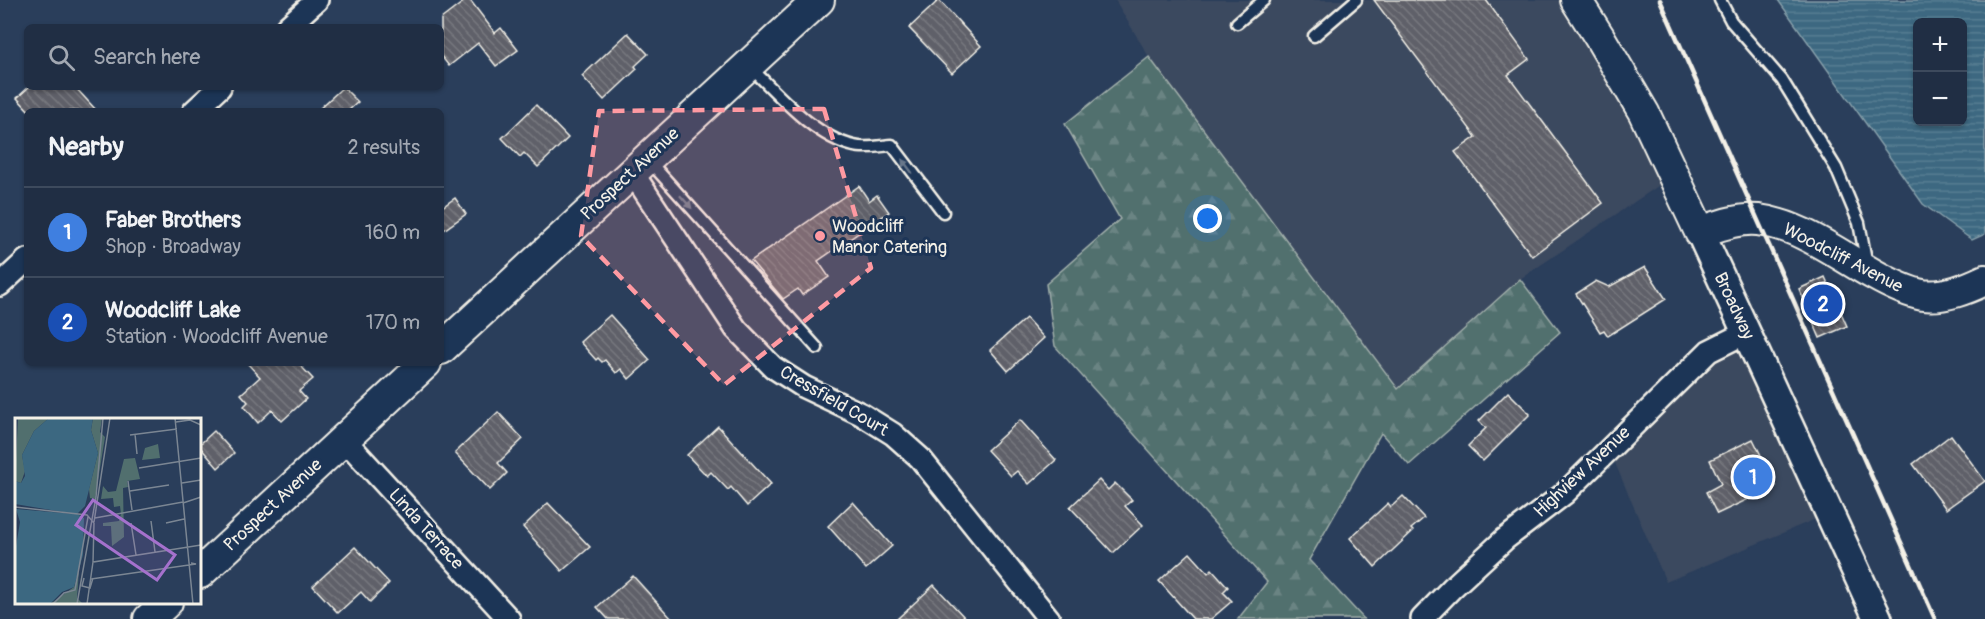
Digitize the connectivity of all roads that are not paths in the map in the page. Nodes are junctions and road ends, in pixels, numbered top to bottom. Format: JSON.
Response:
{"nodes":[{"id":1,"x":317,"y":0,"type":"edge"},
{"id":2,"x":819,"y":0,"type":"edge"},
{"id":3,"x":1264,"y":0,"type":"edge"},
{"id":4,"x":1356,"y":0,"type":"edge"},
{"id":5,"x":1576,"y":0,"type":"edge"},
{"id":6,"x":1720,"y":0,"type":"edge"},
{"id":7,"x":1237,"y":22,"type":"dead end"},
{"id":8,"x":290,"y":24,"type":"edge"},
{"id":9,"x":1314,"y":36,"type":"dead end"},
{"id":10,"x":748,"y":65,"type":"junction"},
{"id":11,"x":217,"y":90,"type":"edge"},
{"id":12,"x":197,"y":108,"type":"edge"},
{"id":13,"x":639,"y":165,"type":"junction"},
{"id":14,"x":943,"y":212,"type":"dead end"},
{"id":15,"x":1700,"y":232,"type":"junction"},
{"id":16,"x":24,"y":263,"type":"edge"},
{"id":17,"x":1868,"y":271,"type":"junction"},
{"id":18,"x":1985,"y":280,"type":"edge"},
{"id":19,"x":0,"y":285,"type":"edge"},
{"id":20,"x":1747,"y":332,"type":"junction"},
{"id":21,"x":444,"y":346,"type":"edge"},
{"id":22,"x":817,"y":348,"type":"dead end"},
{"id":23,"x":423,"y":366,"type":"edge"},
{"id":24,"x":344,"y":439,"type":"junction"},
{"id":25,"x":201,"y":572,"type":"edge"},
{"id":26,"x":166,"y":604,"type":"edge"},
{"id":27,"x":149,"y":619,"type":"edge"},
{"id":28,"x":509,"y":619,"type":"edge"},
{"id":29,"x":1049,"y":619,"type":"edge"},
{"id":30,"x":1422,"y":619,"type":"edge"},
{"id":31,"x":1878,"y":619,"type":"edge"}],
"edges":[{"from":1,"to":8,"type":"street"},
{"from":2,"to":10,"type":"main road","name":"Prospect Avenue"},
{"from":3,"to":7,"type":"lane"},
{"from":4,"to":9,"type":"lane"},
{"from":5,"to":15,"type":"main road","name":"Broadway"},
{"from":6,"to":17,"type":"lane"},
{"from":10,"to":13,"type":"main road","name":"Prospect Avenue"},
{"from":14,"to":10,"type":"lane","one_way":true},
{"from":11,"to":12,"type":"street"},
{"from":13,"to":21,"type":"main road","name":"Prospect Avenue"},
{"from":13,"to":22,"type":"lane","one_way":true},
{"from":13,"to":29,"type":"street","name":"Cressfield Court"},
{"from":15,"to":17,"type":"main road","name":"Woodcliff Avenue"},
{"from":15,"to":20,"type":"street","name":"Broadway"},
{"from":16,"to":19,"type":"street"},
{"from":17,"to":18,"type":"main road","name":"Woodcliff Avenue"},
{"from":20,"to":30,"type":"street","name":"Highview Avenue"},
{"from":20,"to":31,"type":"street","name":"Broadway"},
{"from":23,"to":24,"type":"main road","name":"Prospect Avenue"},
{"from":24,"to":25,"type":"main road","name":"Prospect Avenue"},
{"from":24,"to":28,"type":"street","name":"Linda Terrace"},
{"from":26,"to":27,"type":"main road"}]}
